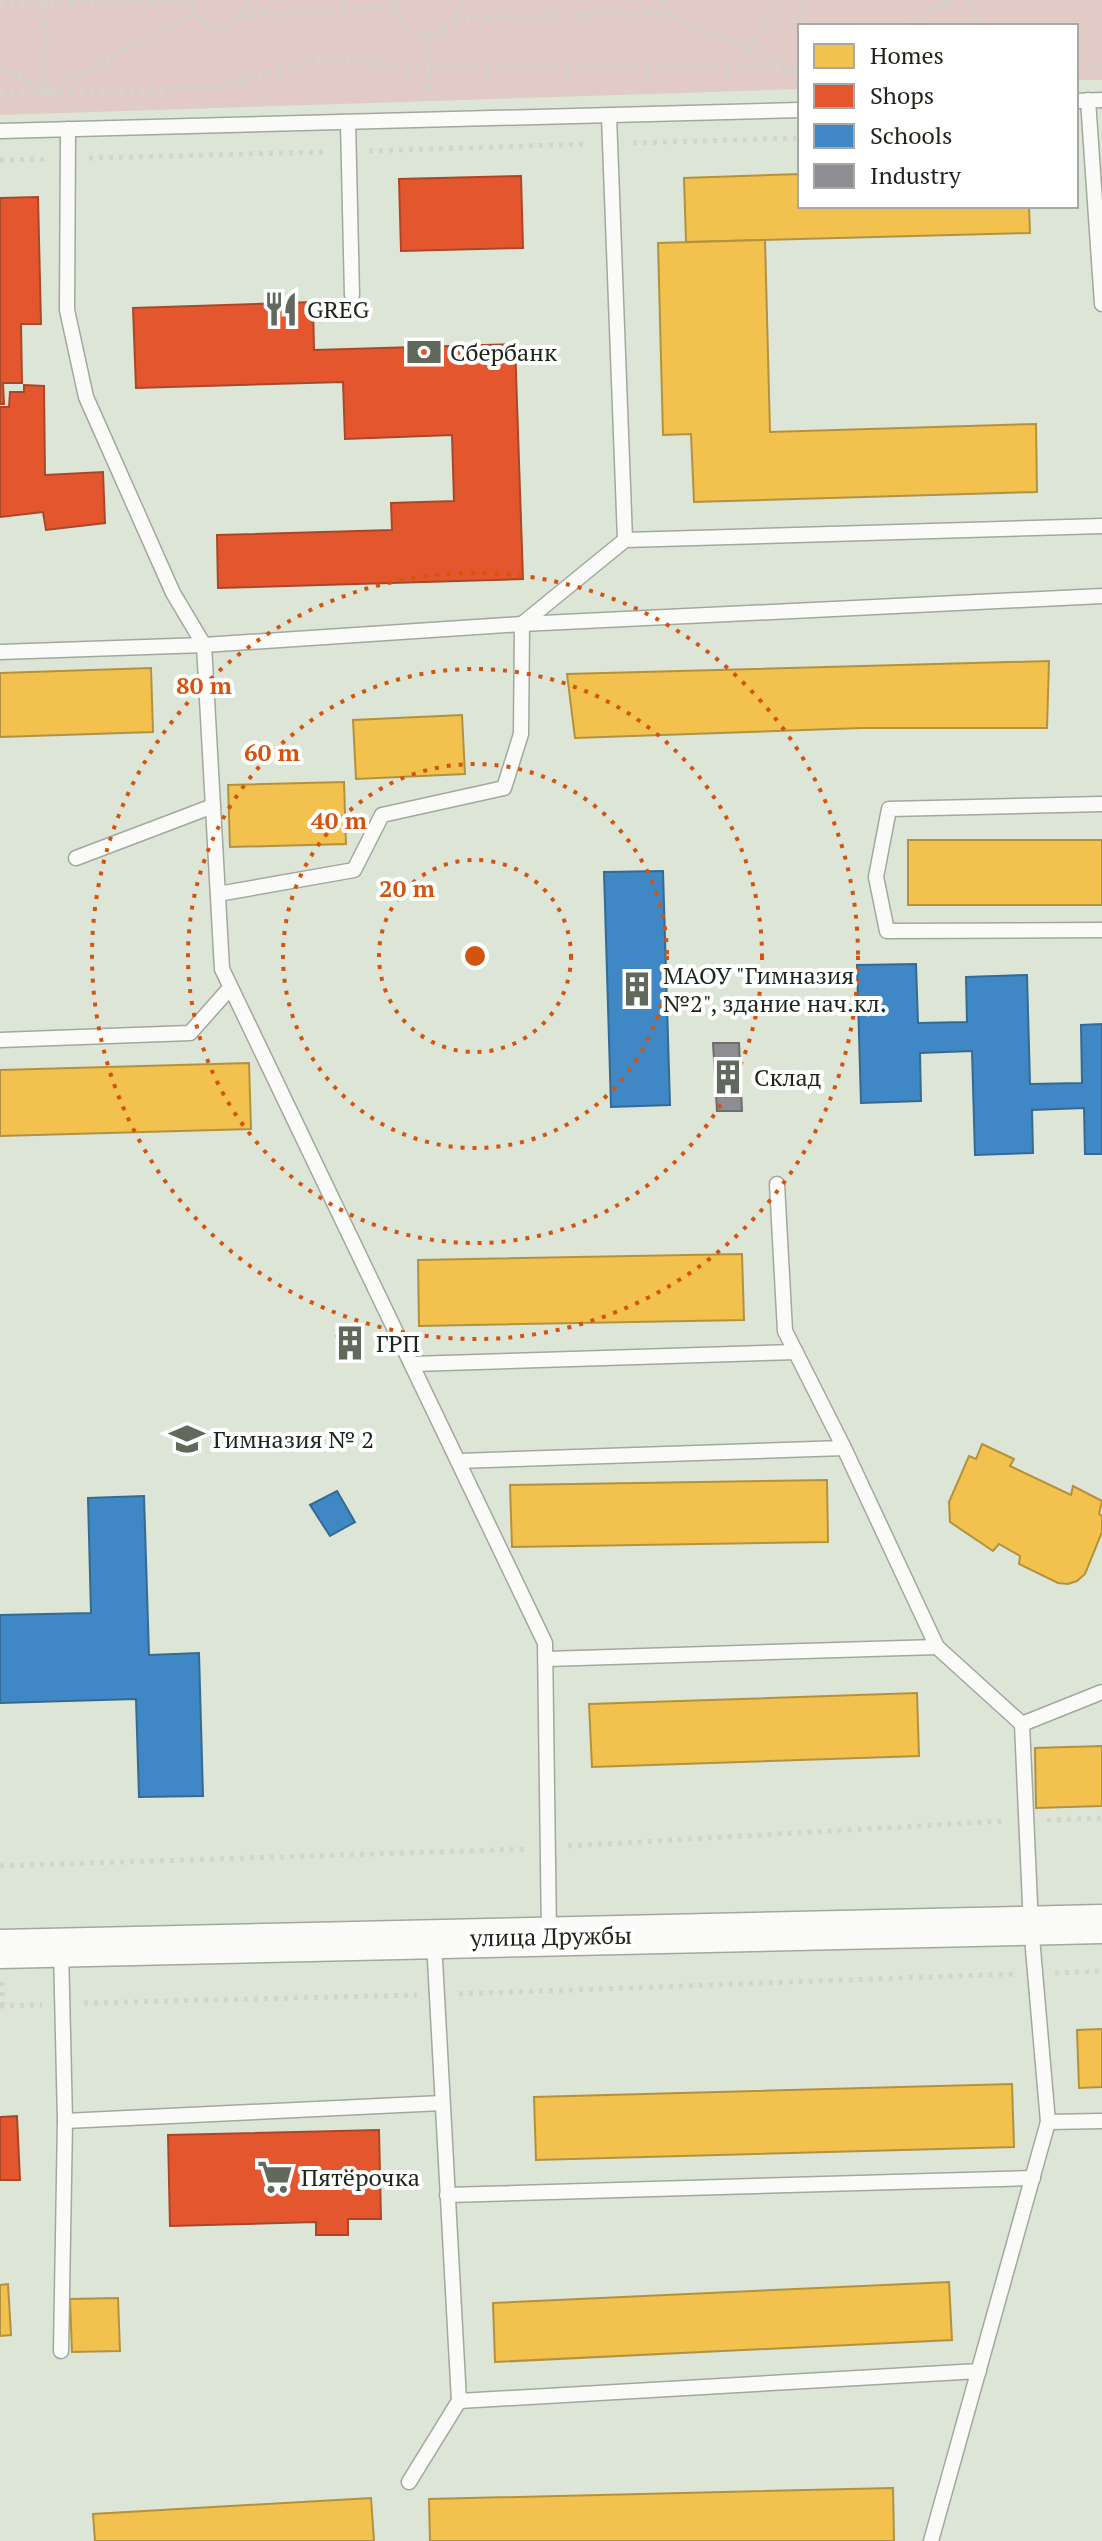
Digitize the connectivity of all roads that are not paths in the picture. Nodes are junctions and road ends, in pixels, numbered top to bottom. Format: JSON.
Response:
{"nodes":[{"id":1,"x":1089,"y":101,"type":"edge"},
{"id":2,"x":798,"y":110,"type":"edge"},
{"id":3,"x":609,"y":116,"type":"junction"},
{"id":4,"x":348,"y":122,"type":"junction"},
{"id":5,"x":68,"y":129,"type":"junction"},
{"id":6,"x":0,"y":131,"type":"edge"},
{"id":7,"x":1101,"y":284,"type":"edge"},
{"id":8,"x":352,"y":295,"type":"dead end"},
{"id":9,"x":1102,"y":304,"type":"edge"},
{"id":10,"x":1102,"y":526,"type":"edge"},
{"id":11,"x":625,"y":540,"type":"junction"},
{"id":12,"x":1102,"y":596,"type":"edge"},
{"id":13,"x":522,"y":624,"type":"junction"},
{"id":14,"x":204,"y":645,"type":"junction"},
{"id":15,"x":0,"y":652,"type":"edge"},
{"id":16,"x":1102,"y":804,"type":"edge"},
{"id":17,"x":213,"y":806,"type":"junction"},
{"id":18,"x":76,"y":858,"type":"dead end"},
{"id":19,"x":218,"y":894,"type":"junction"},
{"id":20,"x":1102,"y":930,"type":"edge"},
{"id":21,"x":230,"y":988,"type":"junction"},
{"id":22,"x":0,"y":1040,"type":"edge"},
{"id":23,"x":777,"y":1184,"type":"dead end"},
{"id":24,"x":796,"y":1352,"type":"junction"},
{"id":25,"x":412,"y":1364,"type":"junction"},
{"id":26,"x":844,"y":1448,"type":"junction"},
{"id":27,"x":458,"y":1461,"type":"junction"},
{"id":28,"x":937,"y":1647,"type":"junction"},
{"id":29,"x":546,"y":1659,"type":"junction"},
{"id":30,"x":1102,"y":1692,"type":"edge"},
{"id":31,"x":1022,"y":1724,"type":"junction"},
{"id":32,"x":1102,"y":1924,"type":"edge"},
{"id":33,"x":1031,"y":1926,"type":"junction"},
{"id":34,"x":549,"y":1936,"type":"junction"},
{"id":35,"x":434,"y":1939,"type":"junction"},
{"id":36,"x":61,"y":1948,"type":"junction"},
{"id":37,"x":0,"y":1949,"type":"edge"},
{"id":38,"x":442,"y":2103,"type":"junction"},
{"id":39,"x":65,"y":2121,"type":"junction"},
{"id":40,"x":1102,"y":2121,"type":"edge"},
{"id":41,"x":1048,"y":2122,"type":"junction"},
{"id":42,"x":1033,"y":2178,"type":"junction"},
{"id":43,"x":447,"y":2195,"type":"junction"},
{"id":44,"x":61,"y":2351,"type":"dead end"},
{"id":45,"x":979,"y":2371,"type":"junction"},
{"id":46,"x":459,"y":2401,"type":"junction"},
{"id":47,"x":409,"y":2482,"type":"dead end"},
{"id":48,"x":931,"y":2541,"type":"edge"}],
"edges":[{"from":1,"to":7,"type":"lane"},
{"from":2,"to":3,"type":"lane"},
{"from":3,"to":4,"type":"lane"},
{"from":3,"to":11,"type":"lane"},
{"from":4,"to":5,"type":"lane"},
{"from":4,"to":8,"type":"lane"},
{"from":5,"to":6,"type":"lane"},
{"from":5,"to":14,"type":"lane"},
{"from":7,"to":9,"type":"lane"},
{"from":10,"to":11,"type":"lane"},
{"from":11,"to":13,"type":"lane"},
{"from":12,"to":13,"type":"lane"},
{"from":13,"to":14,"type":"lane"},
{"from":13,"to":19,"type":"lane"},
{"from":14,"to":15,"type":"lane"},
{"from":14,"to":17,"type":"lane"},
{"from":16,"to":20,"type":"lane"},
{"from":17,"to":18,"type":"lane"},
{"from":17,"to":19,"type":"lane"},
{"from":19,"to":21,"type":"lane"},
{"from":21,"to":22,"type":"lane"},
{"from":21,"to":25,"type":"lane"},
{"from":23,"to":24,"type":"lane"},
{"from":24,"to":25,"type":"lane"},
{"from":24,"to":26,"type":"lane"},
{"from":25,"to":27,"type":"lane"},
{"from":26,"to":27,"type":"lane"},
{"from":26,"to":28,"type":"lane"},
{"from":27,"to":29,"type":"lane"},
{"from":28,"to":29,"type":"lane"},
{"from":28,"to":31,"type":"lane"},
{"from":29,"to":34,"type":"lane"},
{"from":30,"to":31,"type":"lane"},
{"from":31,"to":33,"type":"lane"},
{"from":32,"to":33,"type":"main road","name":"улица Дружбы"},
{"from":33,"to":34,"type":"main road","name":"улица Дружбы"},
{"from":33,"to":41,"type":"lane"},
{"from":34,"to":35,"type":"main road","name":"улица Дружбы"},
{"from":35,"to":36,"type":"main road","name":"улица Дружбы"},
{"from":35,"to":38,"type":"lane"},
{"from":36,"to":37,"type":"main road","name":"улица Дружбы"},
{"from":36,"to":39,"type":"lane"},
{"from":38,"to":39,"type":"lane"},
{"from":38,"to":43,"type":"lane"},
{"from":39,"to":44,"type":"lane"},
{"from":40,"to":41,"type":"lane"},
{"from":41,"to":42,"type":"lane"},
{"from":42,"to":43,"type":"lane"},
{"from":42,"to":45,"type":"lane"},
{"from":43,"to":46,"type":"lane"},
{"from":45,"to":46,"type":"lane"},
{"from":45,"to":48,"type":"lane"},
{"from":46,"to":47,"type":"lane"}]}
